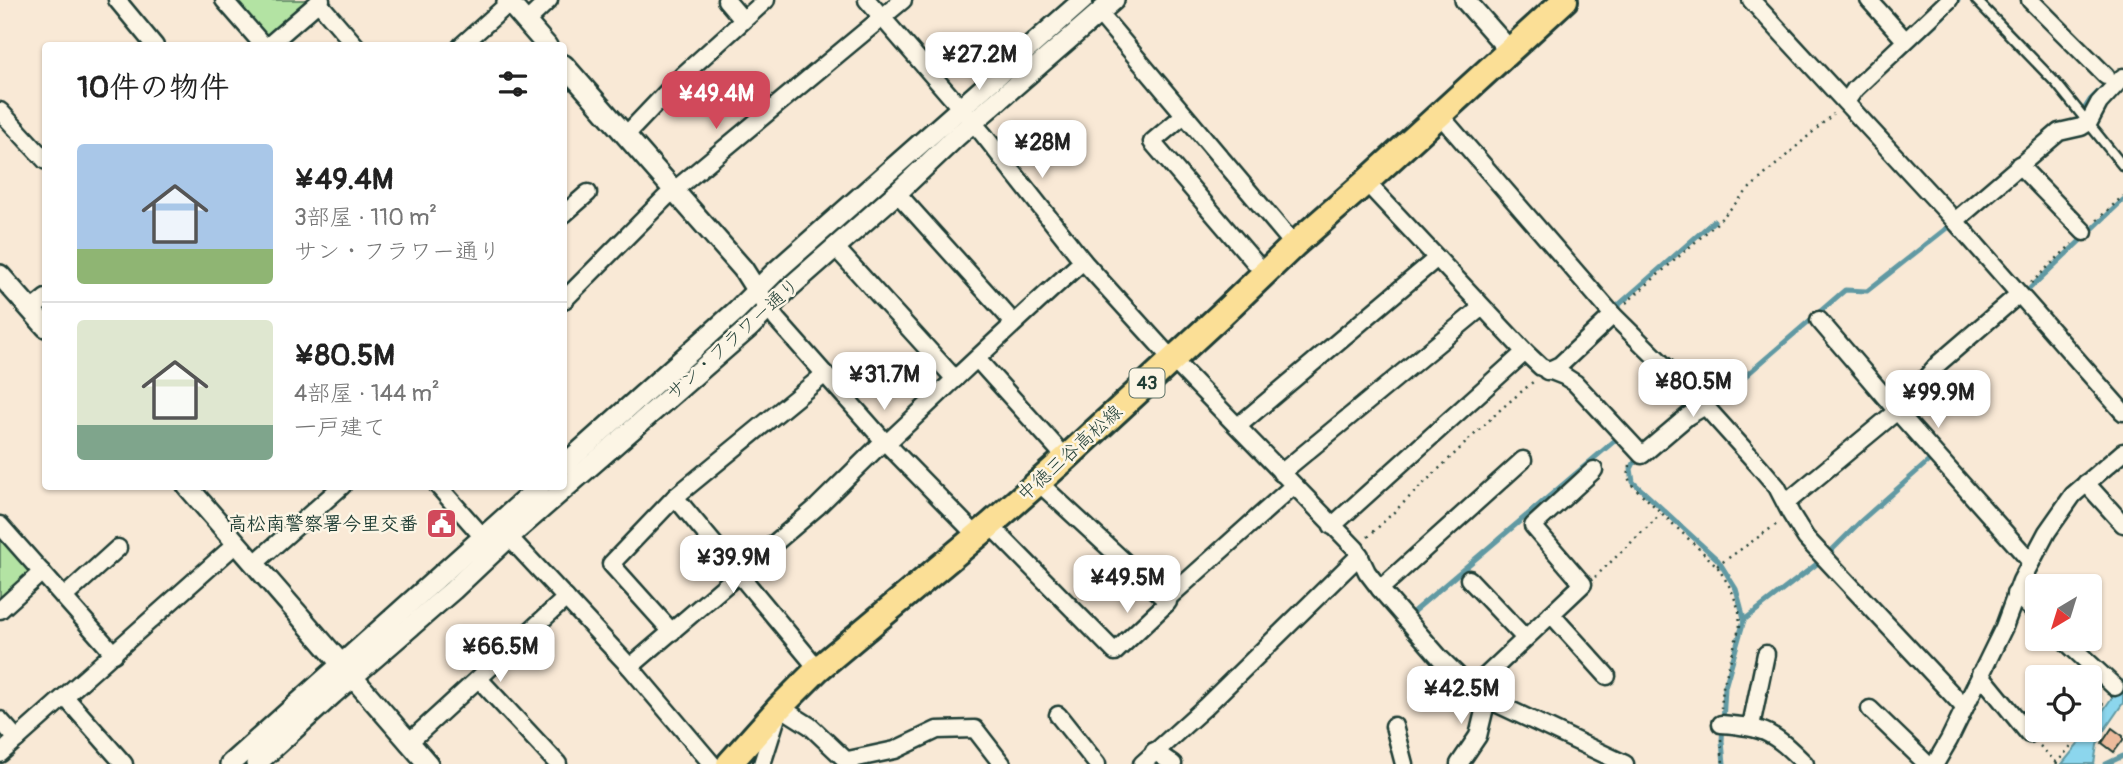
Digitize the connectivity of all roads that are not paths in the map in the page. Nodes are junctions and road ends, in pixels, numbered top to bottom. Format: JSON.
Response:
{"nodes":[{"id":1,"x":117,"y":0,"type":"edge"},
{"id":2,"x":224,"y":0,"type":"edge"},
{"id":3,"x":549,"y":0,"type":"edge"},
{"id":4,"x":726,"y":0,"type":"edge"},
{"id":5,"x":765,"y":0,"type":"edge"},
{"id":6,"x":867,"y":0,"type":"edge"},
{"id":7,"x":903,"y":0,"type":"edge"},
{"id":8,"x":1083,"y":0,"type":"edge"},
{"id":9,"x":1114,"y":0,"type":"edge"},
{"id":10,"x":1465,"y":0,"type":"edge"},
{"id":11,"x":1565,"y":0,"type":"edge"},
{"id":12,"x":1751,"y":0,"type":"edge"},
{"id":13,"x":1868,"y":0,"type":"edge"},
{"id":14,"x":1949,"y":0,"type":"edge"},
{"id":15,"x":1976,"y":0,"type":"edge"},
{"id":16,"x":2030,"y":0,"type":"edge"},
{"id":17,"x":320,"y":1,"type":"edge"},
{"id":18,"x":508,"y":1,"type":"edge"},
{"id":19,"x":1099,"y":13,"type":"junction"},
{"id":20,"x":883,"y":19,"type":"junction"},
{"id":21,"x":743,"y":20,"type":"junction"},
{"id":22,"x":526,"y":22,"type":"junction"},
{"id":23,"x":1905,"y":40,"type":"junction"},
{"id":24,"x":152,"y":42,"type":"edge"},
{"id":25,"x":262,"y":42,"type":"edge"},
{"id":26,"x":271,"y":42,"type":"edge"},
{"id":27,"x":353,"y":42,"type":"edge"},
{"id":28,"x":465,"y":42,"type":"edge"},
{"id":29,"x":544,"y":42,"type":"edge"},
{"id":30,"x":1510,"y":51,"type":"junction"},
{"id":31,"x":567,"y":68,"type":"edge"},
{"id":32,"x":2106,"y":76,"type":"dead end"},
{"id":33,"x":2123,"y":77,"type":"edge"},
{"id":34,"x":1846,"y":102,"type":"junction"},
{"id":35,"x":0,"y":111,"type":"edge"},
{"id":36,"x":1440,"y":114,"type":"junction"},
{"id":37,"x":1184,"y":115,"type":"junction"},
{"id":38,"x":967,"y":116,"type":"junction"},
{"id":39,"x":2089,"y":122,"type":"junction"},
{"id":40,"x":625,"y":136,"type":"junction"},
{"id":41,"x":42,"y":157,"type":"edge"},
{"id":42,"x":2019,"y":165,"type":"junction"},
{"id":43,"x":2123,"y":166,"type":"edge"},
{"id":44,"x":1366,"y":182,"type":"junction"},
{"id":45,"x":674,"y":190,"type":"junction"},
{"id":46,"x":588,"y":193,"type":"dead end"},
{"id":47,"x":897,"y":193,"type":"junction"},
{"id":48,"x":567,"y":212,"type":"edge"},
{"id":49,"x":1955,"y":221,"type":"junction"},
{"id":50,"x":2084,"y":232,"type":"road end"},
{"id":51,"x":1294,"y":245,"type":"junction"},
{"id":52,"x":835,"y":247,"type":"junction"},
{"id":53,"x":1437,"y":258,"type":"junction"},
{"id":54,"x":1083,"y":261,"type":"junction"},
{"id":55,"x":1264,"y":273,"type":"junction"},
{"id":56,"x":0,"y":275,"type":"edge"},
{"id":57,"x":757,"y":290,"type":"junction"},
{"id":58,"x":567,"y":291,"type":"edge"},
{"id":59,"x":2018,"y":295,"type":"junction"},
{"id":60,"x":38,"y":304,"type":"edge"},
{"id":61,"x":768,"y":307,"type":"junction"},
{"id":62,"x":1482,"y":307,"type":"junction"},
{"id":63,"x":1613,"y":315,"type":"junction"},
{"id":64,"x":1819,"y":320,"type":"dead end"},
{"id":65,"x":1013,"y":323,"type":"junction"},
{"id":66,"x":1525,"y":352,"type":"junction"},
{"id":67,"x":977,"y":359,"type":"junction"},
{"id":68,"x":1172,"y":359,"type":"junction"},
{"id":69,"x":1547,"y":370,"type":"junction"},
{"id":70,"x":825,"y":374,"type":"junction"},
{"id":71,"x":955,"y":379,"type":"junction"},
{"id":72,"x":1705,"y":406,"type":"junction"},
{"id":73,"x":1897,"y":411,"type":"junction"},
{"id":74,"x":2123,"y":412,"type":"edge"},
{"id":75,"x":1238,"y":426,"type":"junction"},
{"id":76,"x":886,"y":442,"type":"junction"},
{"id":77,"x":2123,"y":452,"type":"edge"},
{"id":78,"x":1066,"y":458,"type":"junction"},
{"id":79,"x":1522,"y":460,"type":"dead end"},
{"id":80,"x":567,"y":462,"type":"edge"},
{"id":81,"x":1594,"y":470,"type":"dead end"},
{"id":82,"x":1281,"y":473,"type":"junction"},
{"id":83,"x":567,"y":482,"type":"edge"},
{"id":84,"x":1038,"y":482,"type":"junction"},
{"id":85,"x":2086,"y":483,"type":"junction"},
{"id":86,"x":1293,"y":486,"type":"junction"},
{"id":87,"x":191,"y":490,"type":"edge"},
{"id":88,"x":336,"y":490,"type":"edge"},
{"id":89,"x":442,"y":490,"type":"edge"},
{"id":90,"x":537,"y":490,"type":"edge"},
{"id":91,"x":557,"y":490,"type":"edge"},
{"id":92,"x":675,"y":497,"type":"junction"},
{"id":93,"x":1788,"y":508,"type":"junction"},
{"id":94,"x":2123,"y":524,"type":"edge"},
{"id":95,"x":0,"y":525,"type":"edge"},
{"id":96,"x":1332,"y":526,"type":"junction"},
{"id":97,"x":983,"y":531,"type":"junction"},
{"id":98,"x":496,"y":542,"type":"junction"},
{"id":99,"x":237,"y":543,"type":"junction"},
{"id":100,"x":118,"y":548,"type":"dead end"},
{"id":101,"x":1358,"y":552,"type":"junction"},
{"id":102,"x":2031,"y":562,"type":"junction"},
{"id":103,"x":254,"y":564,"type":"junction"},
{"id":104,"x":42,"y":572,"type":"junction"},
{"id":105,"x":739,"y":573,"type":"junction"},
{"id":106,"x":1469,"y":579,"type":"dead end"},
{"id":107,"x":1380,"y":589,"type":"junction"},
{"id":108,"x":2015,"y":594,"type":"junction"},
{"id":109,"x":64,"y":597,"type":"junction"},
{"id":110,"x":566,"y":598,"type":"junction"},
{"id":111,"x":1167,"y":599,"type":"junction"},
{"id":112,"x":2025,"y":603,"type":"edge"},
{"id":113,"x":0,"y":610,"type":"edge"},
{"id":114,"x":1551,"y":614,"type":"junction"},
{"id":115,"x":672,"y":632,"type":"junction"},
{"id":116,"x":1525,"y":639,"type":"junction"},
{"id":117,"x":2076,"y":651,"type":"edge"},
{"id":118,"x":114,"y":654,"type":"junction"},
{"id":119,"x":1766,"y":654,"type":"dead end"},
{"id":120,"x":630,"y":667,"type":"junction"},
{"id":121,"x":818,"y":669,"type":"junction"},
{"id":122,"x":346,"y":671,"type":"junction"},
{"id":123,"x":1980,"y":674,"type":"junction"},
{"id":124,"x":1607,"y":676,"type":"dead end"},
{"id":125,"x":479,"y":679,"type":"junction"},
{"id":126,"x":2115,"y":687,"type":"dead end"},
{"id":127,"x":1472,"y":689,"type":"junction"},
{"id":128,"x":65,"y":697,"type":"junction"},
{"id":129,"x":1487,"y":699,"type":"junction"},
{"id":130,"x":780,"y":707,"type":"junction"},
{"id":131,"x":1964,"y":707,"type":"junction"},
{"id":132,"x":1870,"y":709,"type":"dead end"},
{"id":133,"x":1058,"y":715,"type":"dead end"},
{"id":134,"x":0,"y":720,"type":"edge"},
{"id":135,"x":1721,"y":724,"type":"road end"},
{"id":136,"x":1394,"y":726,"type":"dead end"},
{"id":137,"x":1751,"y":726,"type":"junction"},
{"id":138,"x":2025,"y":729,"type":"edge"},
{"id":139,"x":17,"y":739,"type":"junction"},
{"id":140,"x":408,"y":743,"type":"junction"},
{"id":141,"x":1154,"y":751,"type":"junction"},
{"id":142,"x":0,"y":754,"type":"edge"},
{"id":143,"x":899,"y":757,"type":"edge"},
{"id":144,"x":849,"y":762,"type":"edge"},
{"id":145,"x":124,"y":764,"type":"edge"},
{"id":146,"x":230,"y":764,"type":"edge"},
{"id":147,"x":257,"y":764,"type":"edge"},
{"id":148,"x":428,"y":764,"type":"edge"},
{"id":149,"x":558,"y":764,"type":"edge"},
{"id":150,"x":712,"y":764,"type":"edge"},
{"id":151,"x":729,"y":764,"type":"edge"},
{"id":152,"x":762,"y":764,"type":"edge"},
{"id":153,"x":1002,"y":764,"type":"edge"},
{"id":154,"x":1097,"y":764,"type":"edge"},
{"id":155,"x":1142,"y":764,"type":"edge"},
{"id":156,"x":1173,"y":764,"type":"edge"},
{"id":157,"x":1404,"y":764,"type":"edge"},
{"id":158,"x":1459,"y":764,"type":"edge"},
{"id":159,"x":1625,"y":764,"type":"edge"},
{"id":160,"x":1805,"y":764,"type":"edge"},
{"id":161,"x":1927,"y":764,"type":"edge"},
{"id":162,"x":1935,"y":764,"type":"edge"}],
"edges":[{"from":1,"to":24,"type":"street"},
{"from":2,"to":25,"type":"street"},
{"from":3,"to":22,"type":"street"},
{"from":4,"to":21,"type":"street"},
{"from":5,"to":21,"type":"street"},
{"from":6,"to":20,"type":"street"},
{"from":7,"to":20,"type":"street"},
{"from":8,"to":38,"type":"street","name":"サン・フラワー通り"},
{"from":9,"to":19,"type":"street","name":"サン・フラワー通り"},
{"from":10,"to":30,"type":"street"},
{"from":11,"to":30,"type":"main road","name":"中徳三谷高松線","number":"43"},
{"from":12,"to":34,"type":"street"},
{"from":13,"to":23,"type":"street"},
{"from":14,"to":23,"type":"street"},
{"from":15,"to":39,"type":"lane"},
{"from":16,"to":32,"type":"street"},
{"from":17,"to":26,"type":"street"},
{"from":17,"to":27,"type":"street"},
{"from":18,"to":22,"type":"street"},
{"from":18,"to":28,"type":"street"},
{"from":19,"to":37,"type":"street"},
{"from":19,"to":38,"type":"street","name":"サン・フラワー通り"},
{"from":20,"to":38,"type":"street"},
{"from":20,"to":45,"type":"street"},
{"from":21,"to":40,"type":"street"},
{"from":22,"to":29,"type":"street"},
{"from":23,"to":34,"type":"street"},
{"from":30,"to":36,"type":"main road","name":"中徳三谷高松線","number":"43"},
{"from":31,"to":40,"type":"street"},
{"from":33,"to":39,"type":"street"},
{"from":34,"to":49,"type":"street"},
{"from":35,"to":41,"type":"street"},
{"from":36,"to":44,"type":"main road","name":"中徳三谷高松線","number":"43"},
{"from":36,"to":63,"type":"street"},
{"from":37,"to":51,"type":"street"},
{"from":37,"to":55,"type":"street"},
{"from":38,"to":47,"type":"street","name":"サン・フラワー通り"},
{"from":38,"to":54,"type":"street"},
{"from":38,"to":57,"type":"street","name":"サン・フラワー通り"},
{"from":39,"to":42,"type":"street"},
{"from":39,"to":43,"type":"lane"},
{"from":40,"to":45,"type":"street"},
{"from":42,"to":49,"type":"street"},
{"from":42,"to":50,"type":"street"},
{"from":44,"to":51,"type":"main road","name":"中徳三谷高松線","number":"43"},
{"from":44,"to":53,"type":"street"},
{"from":45,"to":57,"type":"street"},
{"from":45,"to":58,"type":"street"},
{"from":46,"to":48,"type":"street"},
{"from":47,"to":52,"type":"street","name":"サン・フラワー通り"},
{"from":47,"to":65,"type":"street"},
{"from":49,"to":59,"type":"street"},
{"from":51,"to":55,"type":"main road","name":"中徳三谷高松線","number":"43"},
{"from":52,"to":61,"type":"street","name":"サン・フラワー通り"},
{"from":52,"to":71,"type":"street"},
{"from":53,"to":62,"type":"street"},
{"from":53,"to":75,"type":"street"},
{"from":54,"to":65,"type":"street"},
{"from":54,"to":68,"type":"street"},
{"from":55,"to":68,"type":"main road","name":"中徳三谷高松線","number":"43"},
{"from":56,"to":60,"type":"street"},
{"from":57,"to":61,"type":"street"},
{"from":57,"to":80,"type":"street","name":"サン・フラワー通り"},
{"from":59,"to":73,"type":"street"},
{"from":59,"to":74,"type":"street"},
{"from":61,"to":70,"type":"street"},
{"from":61,"to":83,"type":"street","name":"サン・フラワー通り"},
{"from":62,"to":66,"type":"street"},
{"from":62,"to":82,"type":"street"},
{"from":63,"to":69,"type":"street"},
{"from":63,"to":72,"type":"street"},
{"from":64,"to":73,"type":"street"},
{"from":65,"to":67,"type":"street"},
{"from":66,"to":69,"type":"street"},
{"from":66,"to":96,"type":"street"},
{"from":67,"to":71,"type":"street"},
{"from":67,"to":78,"type":"street"},
{"from":68,"to":75,"type":"street"},
{"from":68,"to":78,"type":"main road","name":"中徳三谷高松線","number":"43"},
{"from":69,"to":72,"type":"street"},
{"from":70,"to":76,"type":"street"},
{"from":70,"to":92,"type":"street"},
{"from":71,"to":76,"type":"street"},
{"from":72,"to":93,"type":"street"},
{"from":73,"to":93,"type":"street"},
{"from":73,"to":102,"type":"street"},
{"from":75,"to":82,"type":"street"},
{"from":76,"to":97,"type":"street"},
{"from":76,"to":105,"type":"street"},
{"from":77,"to":85,"type":"street"},
{"from":78,"to":84,"type":"main road","name":"中徳三谷高松線","number":"43"},
{"from":79,"to":107,"type":"street"},
{"from":81,"to":114,"type":"street"},
{"from":82,"to":86,"type":"street"},
{"from":84,"to":97,"type":"main road","name":"中徳三谷高松線","number":"43"},
{"from":84,"to":111,"type":"street"},
{"from":85,"to":94,"type":"street"},
{"from":85,"to":102,"type":"street"},
{"from":86,"to":96,"type":"street"},
{"from":86,"to":111,"type":"street"},
{"from":87,"to":99,"type":"street"},
{"from":88,"to":103,"type":"street"},
{"from":89,"to":98,"type":"street"},
{"from":90,"to":98,"type":"street","name":"サン・フラワー通り"},
{"from":91,"to":98,"type":"street","name":"サン・フラワー通り"},
{"from":92,"to":105,"type":"street"},
{"from":92,"to":115,"type":"street"},
{"from":93,"to":131,"type":"street"},
{"from":95,"to":104,"type":"street"},
{"from":96,"to":101,"type":"street"},
{"from":97,"to":111,"type":"street"},
{"from":97,"to":121,"type":"main road","name":"中徳三谷高松線","number":"43"},
{"from":98,"to":110,"type":"street"},
{"from":98,"to":122,"type":"street","name":"サン・フラワー通り"},
{"from":99,"to":103,"type":"street"},
{"from":99,"to":118,"type":"street"},
{"from":100,"to":109,"type":"street"},
{"from":101,"to":107,"type":"street"},
{"from":101,"to":141,"type":"street"},
{"from":102,"to":108,"type":"street"},
{"from":103,"to":122,"type":"street"},
{"from":104,"to":109,"type":"street"},
{"from":104,"to":113,"type":"street"},
{"from":105,"to":115,"type":"street"},
{"from":105,"to":121,"type":"street"},
{"from":106,"to":116,"type":"street"},
{"from":107,"to":127,"type":"street"},
{"from":108,"to":112,"type":"street"},
{"from":108,"to":123,"type":"street"},
{"from":109,"to":118,"type":"street"},
{"from":110,"to":120,"type":"street"},
{"from":110,"to":125,"type":"street"},
{"from":114,"to":116,"type":"street"},
{"from":114,"to":124,"type":"street"},
{"from":115,"to":120,"type":"street"},
{"from":116,"to":127,"type":"street"},
{"from":117,"to":126,"type":"street"},
{"from":118,"to":128,"type":"street"},
{"from":119,"to":137,"type":"street"},
{"from":120,"to":150,"type":"street"},
{"from":121,"to":130,"type":"main road","name":"中徳三谷高松線","number":"43"},
{"from":122,"to":140,"type":"street"},
{"from":122,"to":146,"type":"street"},
{"from":122,"to":147,"type":"street"},
{"from":123,"to":131,"type":"street"},
{"from":123,"to":138,"type":"street"},
{"from":125,"to":140,"type":"street"},
{"from":125,"to":149,"type":"street"},
{"from":127,"to":129,"type":"street"},
{"from":128,"to":139,"type":"street"},
{"from":128,"to":145,"type":"street"},
{"from":129,"to":158,"type":"street"},
{"from":129,"to":159,"type":"street"},
{"from":130,"to":144,"type":"street"},
{"from":130,"to":151,"type":"main road","name":"中徳三谷高松線","number":"43"},
{"from":130,"to":152,"type":"street"},
{"from":131,"to":162,"type":"street"},
{"from":132,"to":161,"type":"street"},
{"from":133,"to":154,"type":"street"},
{"from":134,"to":139,"type":"street"},
{"from":135,"to":137,"type":"street"},
{"from":136,"to":157,"type":"street"},
{"from":137,"to":160,"type":"street"},
{"from":139,"to":142,"type":"street"},
{"from":140,"to":148,"type":"street"},
{"from":141,"to":155,"type":"street"},
{"from":141,"to":156,"type":"street"},
{"from":143,"to":144,"type":"street"},
{"from":143,"to":153,"type":"street"}]}
